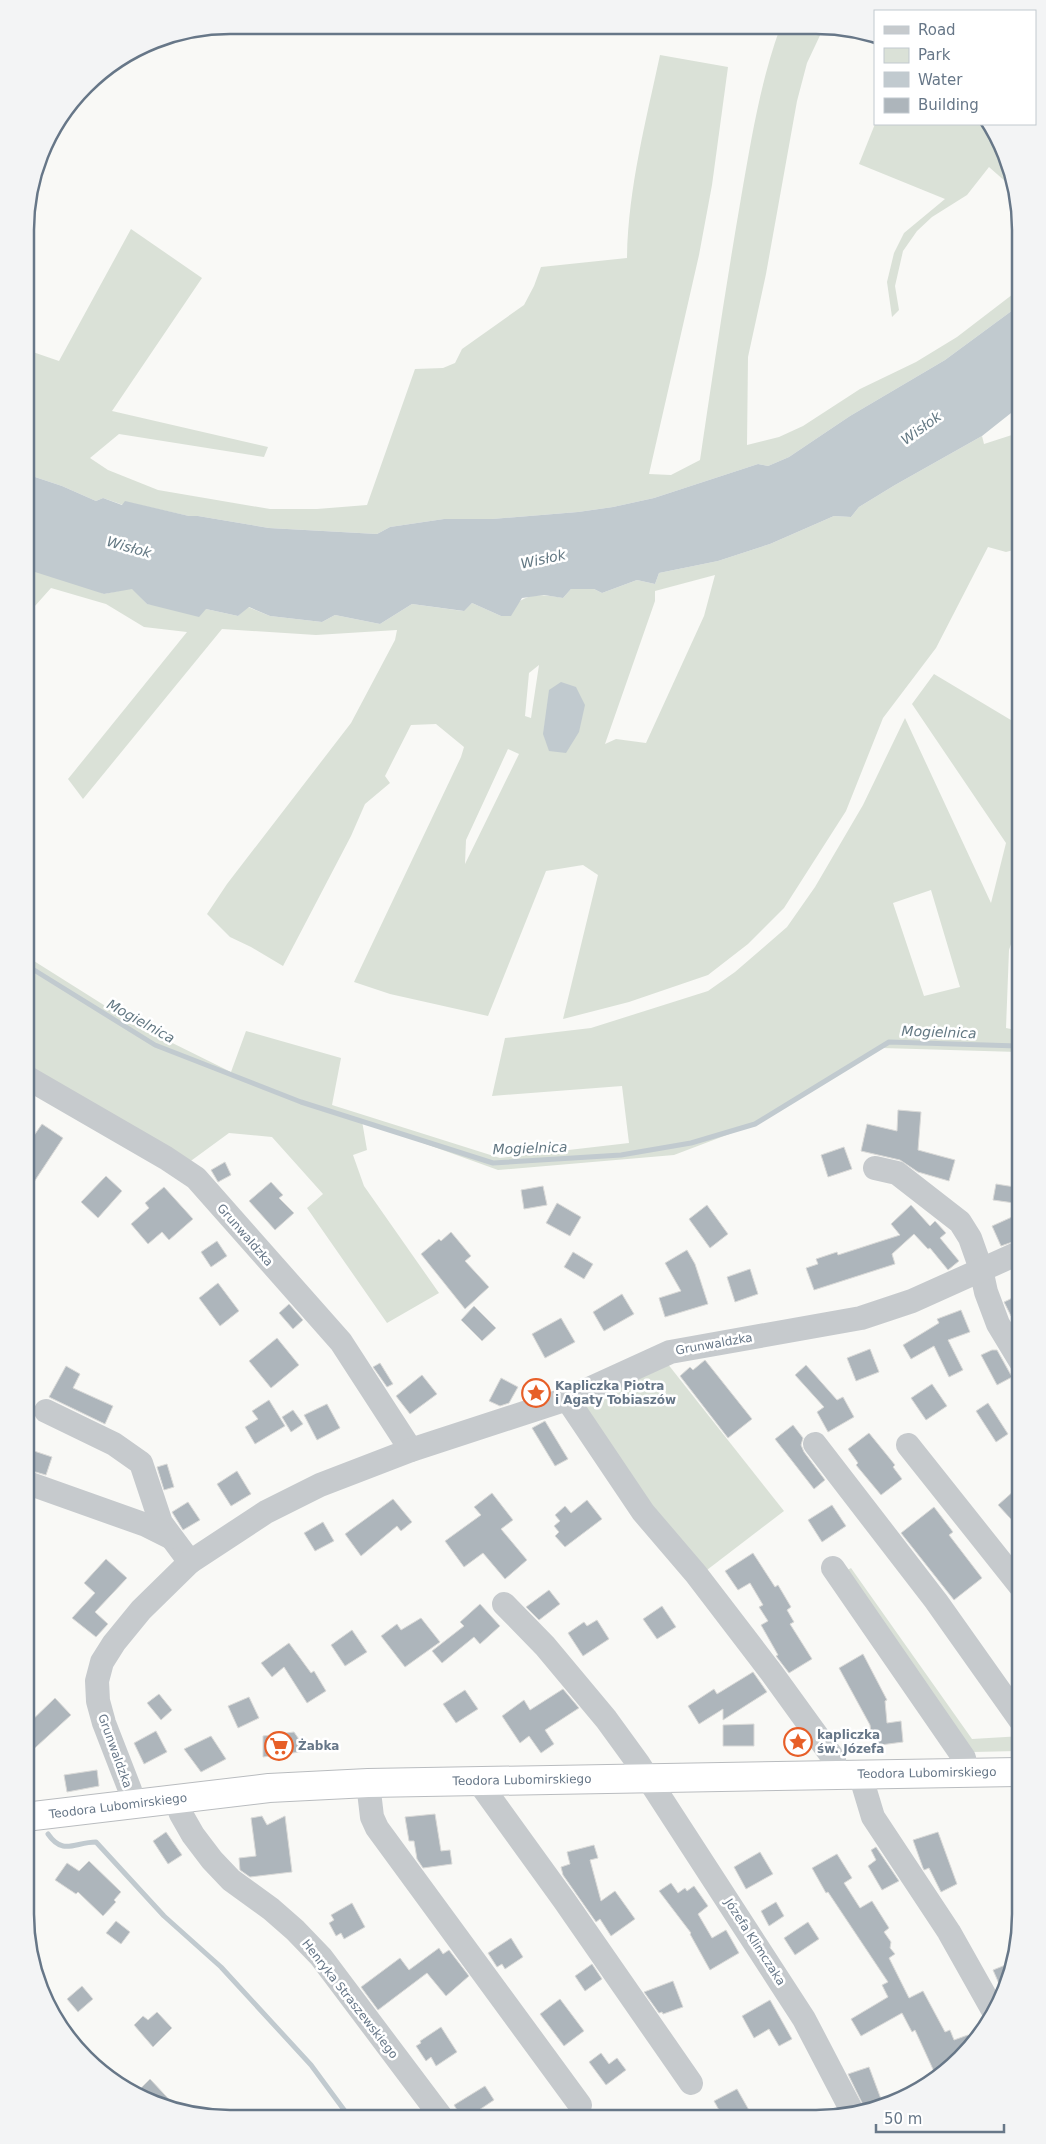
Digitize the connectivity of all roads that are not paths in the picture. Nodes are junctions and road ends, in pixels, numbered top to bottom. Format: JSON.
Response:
{"nodes":[{"id":1,"x":34,"y":1082,"type":"edge"},
{"id":2,"x":875,"y":1168,"type":"dead end"},
{"id":3,"x":1012,"y":1256,"type":"edge"},
{"id":4,"x":981,"y":1269,"type":"junction"},
{"id":5,"x":1012,"y":1347,"type":"edge"},
{"id":6,"x":567,"y":1399,"type":"junction"},
{"id":7,"x":46,"y":1411,"type":"dead end"},
{"id":8,"x":815,"y":1444,"type":"dead end"},
{"id":9,"x":908,"y":1445,"type":"dead end"},
{"id":10,"x":411,"y":1450,"type":"junction"},
{"id":11,"x":34,"y":1485,"type":"edge"},
{"id":12,"x":170,"y":1537,"type":"junction"},
{"id":13,"x":190,"y":1562,"type":"junction"},
{"id":14,"x":833,"y":1568,"type":"dead end"},
{"id":15,"x":1012,"y":1574,"type":"edge"},
{"id":16,"x":504,"y":1604,"type":"dead end"},
{"id":17,"x":1012,"y":1708,"type":"edge"},
{"id":18,"x":967,"y":1772,"type":"junction"},
{"id":19,"x":1012,"y":1772,"type":"edge"},
{"id":20,"x":847,"y":1774,"type":"junction"},
{"id":21,"x":647,"y":1778,"type":"junction"},
{"id":22,"x":478,"y":1781,"type":"junction"},
{"id":23,"x":368,"y":1783,"type":"junction"},
{"id":24,"x":175,"y":1798,"type":"junction"},
{"id":25,"x":132,"y":1803,"type":"junction"},
{"id":26,"x":34,"y":1816,"type":"edge"},
{"id":27,"x":990,"y":2005,"type":"edge"},
{"id":28,"x":691,"y":2083,"type":"dead end"},
{"id":29,"x":580,"y":2105,"type":"dead end"},
{"id":30,"x":850,"y":2107,"type":"edge"},
{"id":31,"x":436,"y":2110,"type":"edge"}],
"edges":[{"from":1,"to":10,"type":"street","name":"Grunwaldzka"},
{"from":2,"to":4,"type":"street"},
{"from":3,"to":4,"type":"street","name":"Grunwaldzka"},
{"from":4,"to":5,"type":"street"},
{"from":4,"to":6,"type":"street","name":"Grunwaldzka"},
{"from":6,"to":10,"type":"street","name":"Grunwaldzka"},
{"from":6,"to":20,"type":"street"},
{"from":7,"to":12,"type":"street"},
{"from":8,"to":17,"type":"street"},
{"from":9,"to":15,"type":"street"},
{"from":10,"to":13,"type":"street","name":"Grunwaldzka"},
{"from":11,"to":12,"type":"street"},
{"from":12,"to":13,"type":"street"},
{"from":13,"to":25,"type":"street","name":"Grunwaldzka"},
{"from":14,"to":18,"type":"street"},
{"from":16,"to":21,"type":"street","name":"Józefa Klimczaka"},
{"from":18,"to":19,"type":"highway","name":"Teodora Lubomirskiego"},
{"from":18,"to":20,"type":"highway","name":"Teodora Lubomirskiego"},
{"from":20,"to":21,"type":"highway","name":"Teodora Lubomirskiego"},
{"from":20,"to":27,"type":"street"},
{"from":21,"to":22,"type":"highway","name":"Teodora Lubomirskiego"},
{"from":21,"to":30,"type":"street","name":"Józefa Klimczaka"},
{"from":22,"to":23,"type":"highway","name":"Teodora Lubomirskiego"},
{"from":22,"to":28,"type":"street"},
{"from":23,"to":24,"type":"highway","name":"Teodora Lubomirskiego"},
{"from":23,"to":29,"type":"street"},
{"from":24,"to":25,"type":"highway","name":"Teodora Lubomirskiego"},
{"from":24,"to":31,"type":"street","name":"Henryka Straszewskiego"},
{"from":25,"to":26,"type":"highway","name":"Teodora Lubomirskiego"}]}
